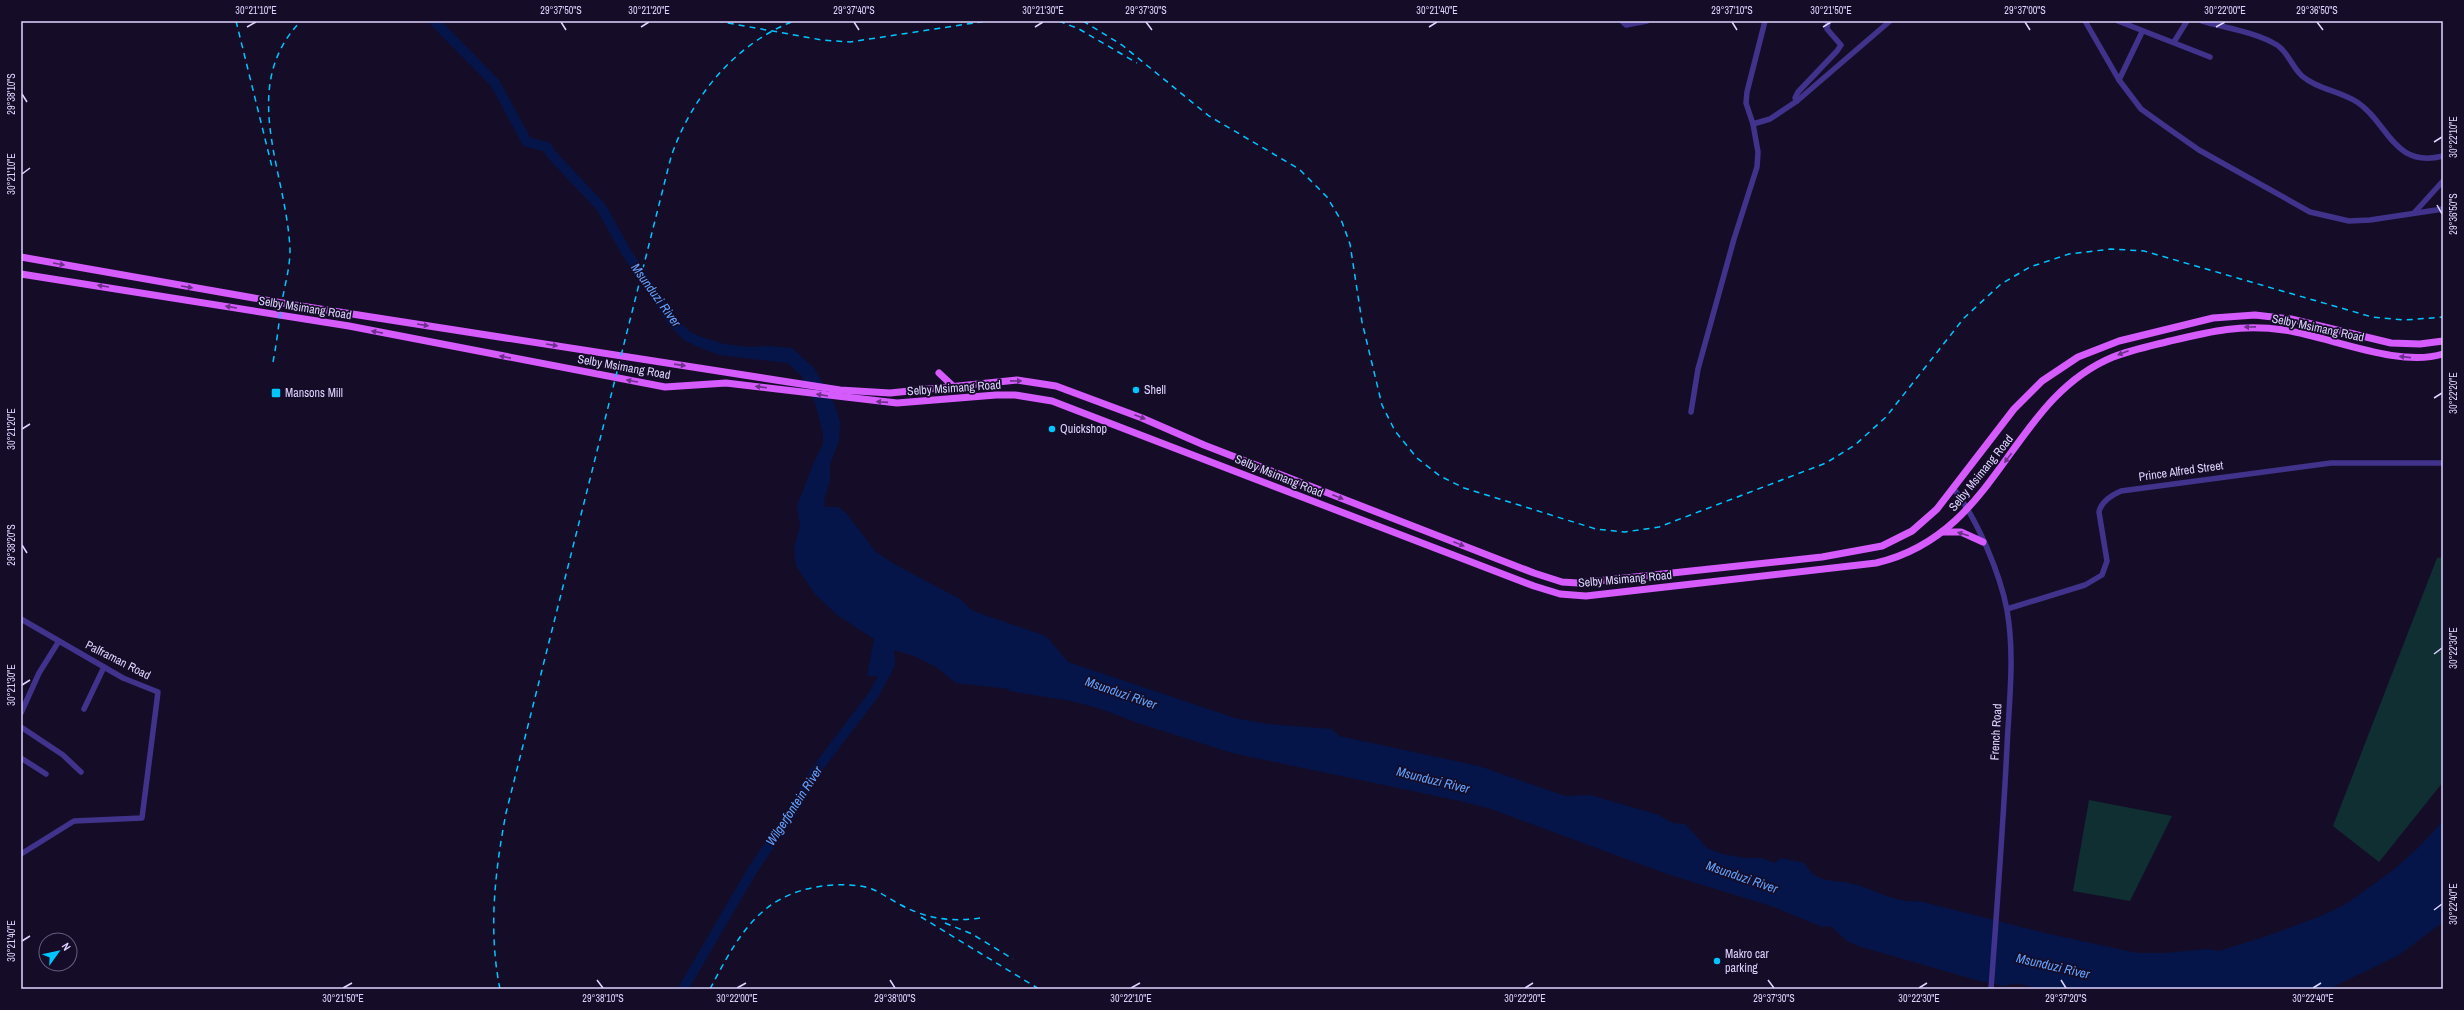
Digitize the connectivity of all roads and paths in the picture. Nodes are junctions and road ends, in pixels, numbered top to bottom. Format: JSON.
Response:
{"nodes":[{"id":1,"x":1622,"y":21,"type":"edge"},
{"id":2,"x":1647,"y":21,"type":"edge"},
{"id":3,"x":1765,"y":21,"type":"edge"},
{"id":4,"x":1827,"y":21,"type":"edge"},
{"id":5,"x":1890,"y":21,"type":"edge"},
{"id":6,"x":2085,"y":21,"type":"edge"},
{"id":7,"x":2118,"y":21,"type":"edge"},
{"id":8,"x":2187,"y":21,"type":"edge"},
{"id":9,"x":2202,"y":21,"type":"edge"},
{"id":10,"x":2142,"y":32,"type":"junction"},
{"id":11,"x":2174,"y":42,"type":"junction"},
{"id":12,"x":2210,"y":57,"type":"dead end"},
{"id":13,"x":2119,"y":80,"type":"junction"},
{"id":14,"x":1797,"y":102,"type":"junction"},
{"id":15,"x":1753,"y":124,"type":"junction"},
{"id":16,"x":2443,"y":156,"type":"edge"},
{"id":17,"x":2443,"y":181,"type":"edge"},
{"id":18,"x":2443,"y":209,"type":"edge"},
{"id":19,"x":2414,"y":214,"type":"junction"},
{"id":20,"x":21,"y":257,"type":"edge"},
{"id":21,"x":21,"y":274,"type":"edge"},
{"id":22,"x":2443,"y":341,"type":"edge"},
{"id":23,"x":2443,"y":354,"type":"edge"},
{"id":24,"x":939,"y":373,"type":"dead end"},
{"id":25,"x":800,"y":388,"type":"junction"},
{"id":26,"x":955,"y":388,"type":"junction"},
{"id":27,"x":909,"y":392,"type":"junction"},
{"id":28,"x":941,"y":401,"type":"junction"},
{"id":29,"x":1691,"y":412,"type":"dead end"},
{"id":30,"x":2443,"y":463,"type":"edge"},
{"id":31,"x":1954,"y":489,"type":"junction"},
{"id":32,"x":1969,"y":509,"type":"junction"},
{"id":33,"x":1942,"y":532,"type":"junction"},
{"id":34,"x":1983,"y":542,"type":"junction"},
{"id":35,"x":2007,"y":609,"type":"junction"},
{"id":36,"x":21,"y":619,"type":"edge"},
{"id":37,"x":59,"y":641,"type":"junction"},
{"id":38,"x":104,"y":667,"type":"junction"},
{"id":39,"x":84,"y":709,"type":"dead end"},
{"id":40,"x":21,"y":713,"type":"edge"},
{"id":41,"x":21,"y":727,"type":"edge"},
{"id":42,"x":21,"y":758,"type":"edge"},
{"id":43,"x":81,"y":772,"type":"dead end"},
{"id":44,"x":46,"y":774,"type":"dead end"},
{"id":45,"x":22,"y":851,"type":"edge"},
{"id":46,"x":1991,"y":989,"type":"edge"}],
"edges":[{"from":1,"to":2,"type":"street"},
{"from":3,"to":15,"type":"street"},
{"from":4,"to":14,"type":"street"},
{"from":5,"to":14,"type":"street"},
{"from":6,"to":13,"type":"street"},
{"from":7,"to":10,"type":"street"},
{"from":8,"to":11,"type":"street"},
{"from":9,"to":16,"type":"street"},
{"from":10,"to":11,"type":"street"},
{"from":10,"to":13,"type":"street"},
{"from":11,"to":12,"type":"street"},
{"from":13,"to":19,"type":"street"},
{"from":14,"to":15,"type":"street"},
{"from":15,"to":29,"type":"street"},
{"from":17,"to":19,"type":"street"},
{"from":18,"to":19,"type":"street"},
{"from":20,"to":25,"type":"main road","name":"Selby Msimang Road","one_way":true},
{"from":25,"to":21,"type":"main road","name":"Selby Msimang Road","one_way":true},
{"from":22,"to":31,"type":"main road","name":"Selby Msimang Road"},
{"from":23,"to":32,"type":"main road","name":"Selby Msimang Road","one_way":true},
{"from":24,"to":26,"type":"main road"},
{"from":25,"to":27,"type":"main road","name":"Selby Msimang Road"},
{"from":28,"to":25,"type":"main road","name":"Selby Msimang Road","one_way":true},
{"from":26,"to":27,"type":"main road","name":"Selby Msimang Road"},
{"from":26,"to":31,"type":"main road","name":"Selby Msimang Road","one_way":true},
{"from":27,"to":28,"type":"main road"},
{"from":28,"to":33,"type":"main road","name":"Selby Msimang Road"},
{"from":30,"to":35,"type":"street","name":"Prince Alfred Street"},
{"from":31,"to":32,"type":"street","name":"French Road"},
{"from":32,"to":33,"type":"main road","name":"Selby Msimang Road"},
{"from":32,"to":34,"type":"street","name":"French Road"},
{"from":34,"to":33,"type":"main road","one_way":true},
{"from":34,"to":35,"type":"street","name":"French Road"},
{"from":35,"to":46,"type":"street","name":"French Road"},
{"from":36,"to":37,"type":"street","name":"Palframan Road"},
{"from":37,"to":38,"type":"street","name":"Palframan Road"},
{"from":37,"to":40,"type":"street"},
{"from":38,"to":39,"type":"street"},
{"from":38,"to":45,"type":"street","name":"Palframan Road"},
{"from":41,"to":43,"type":"street"},
{"from":42,"to":44,"type":"street"}]}
